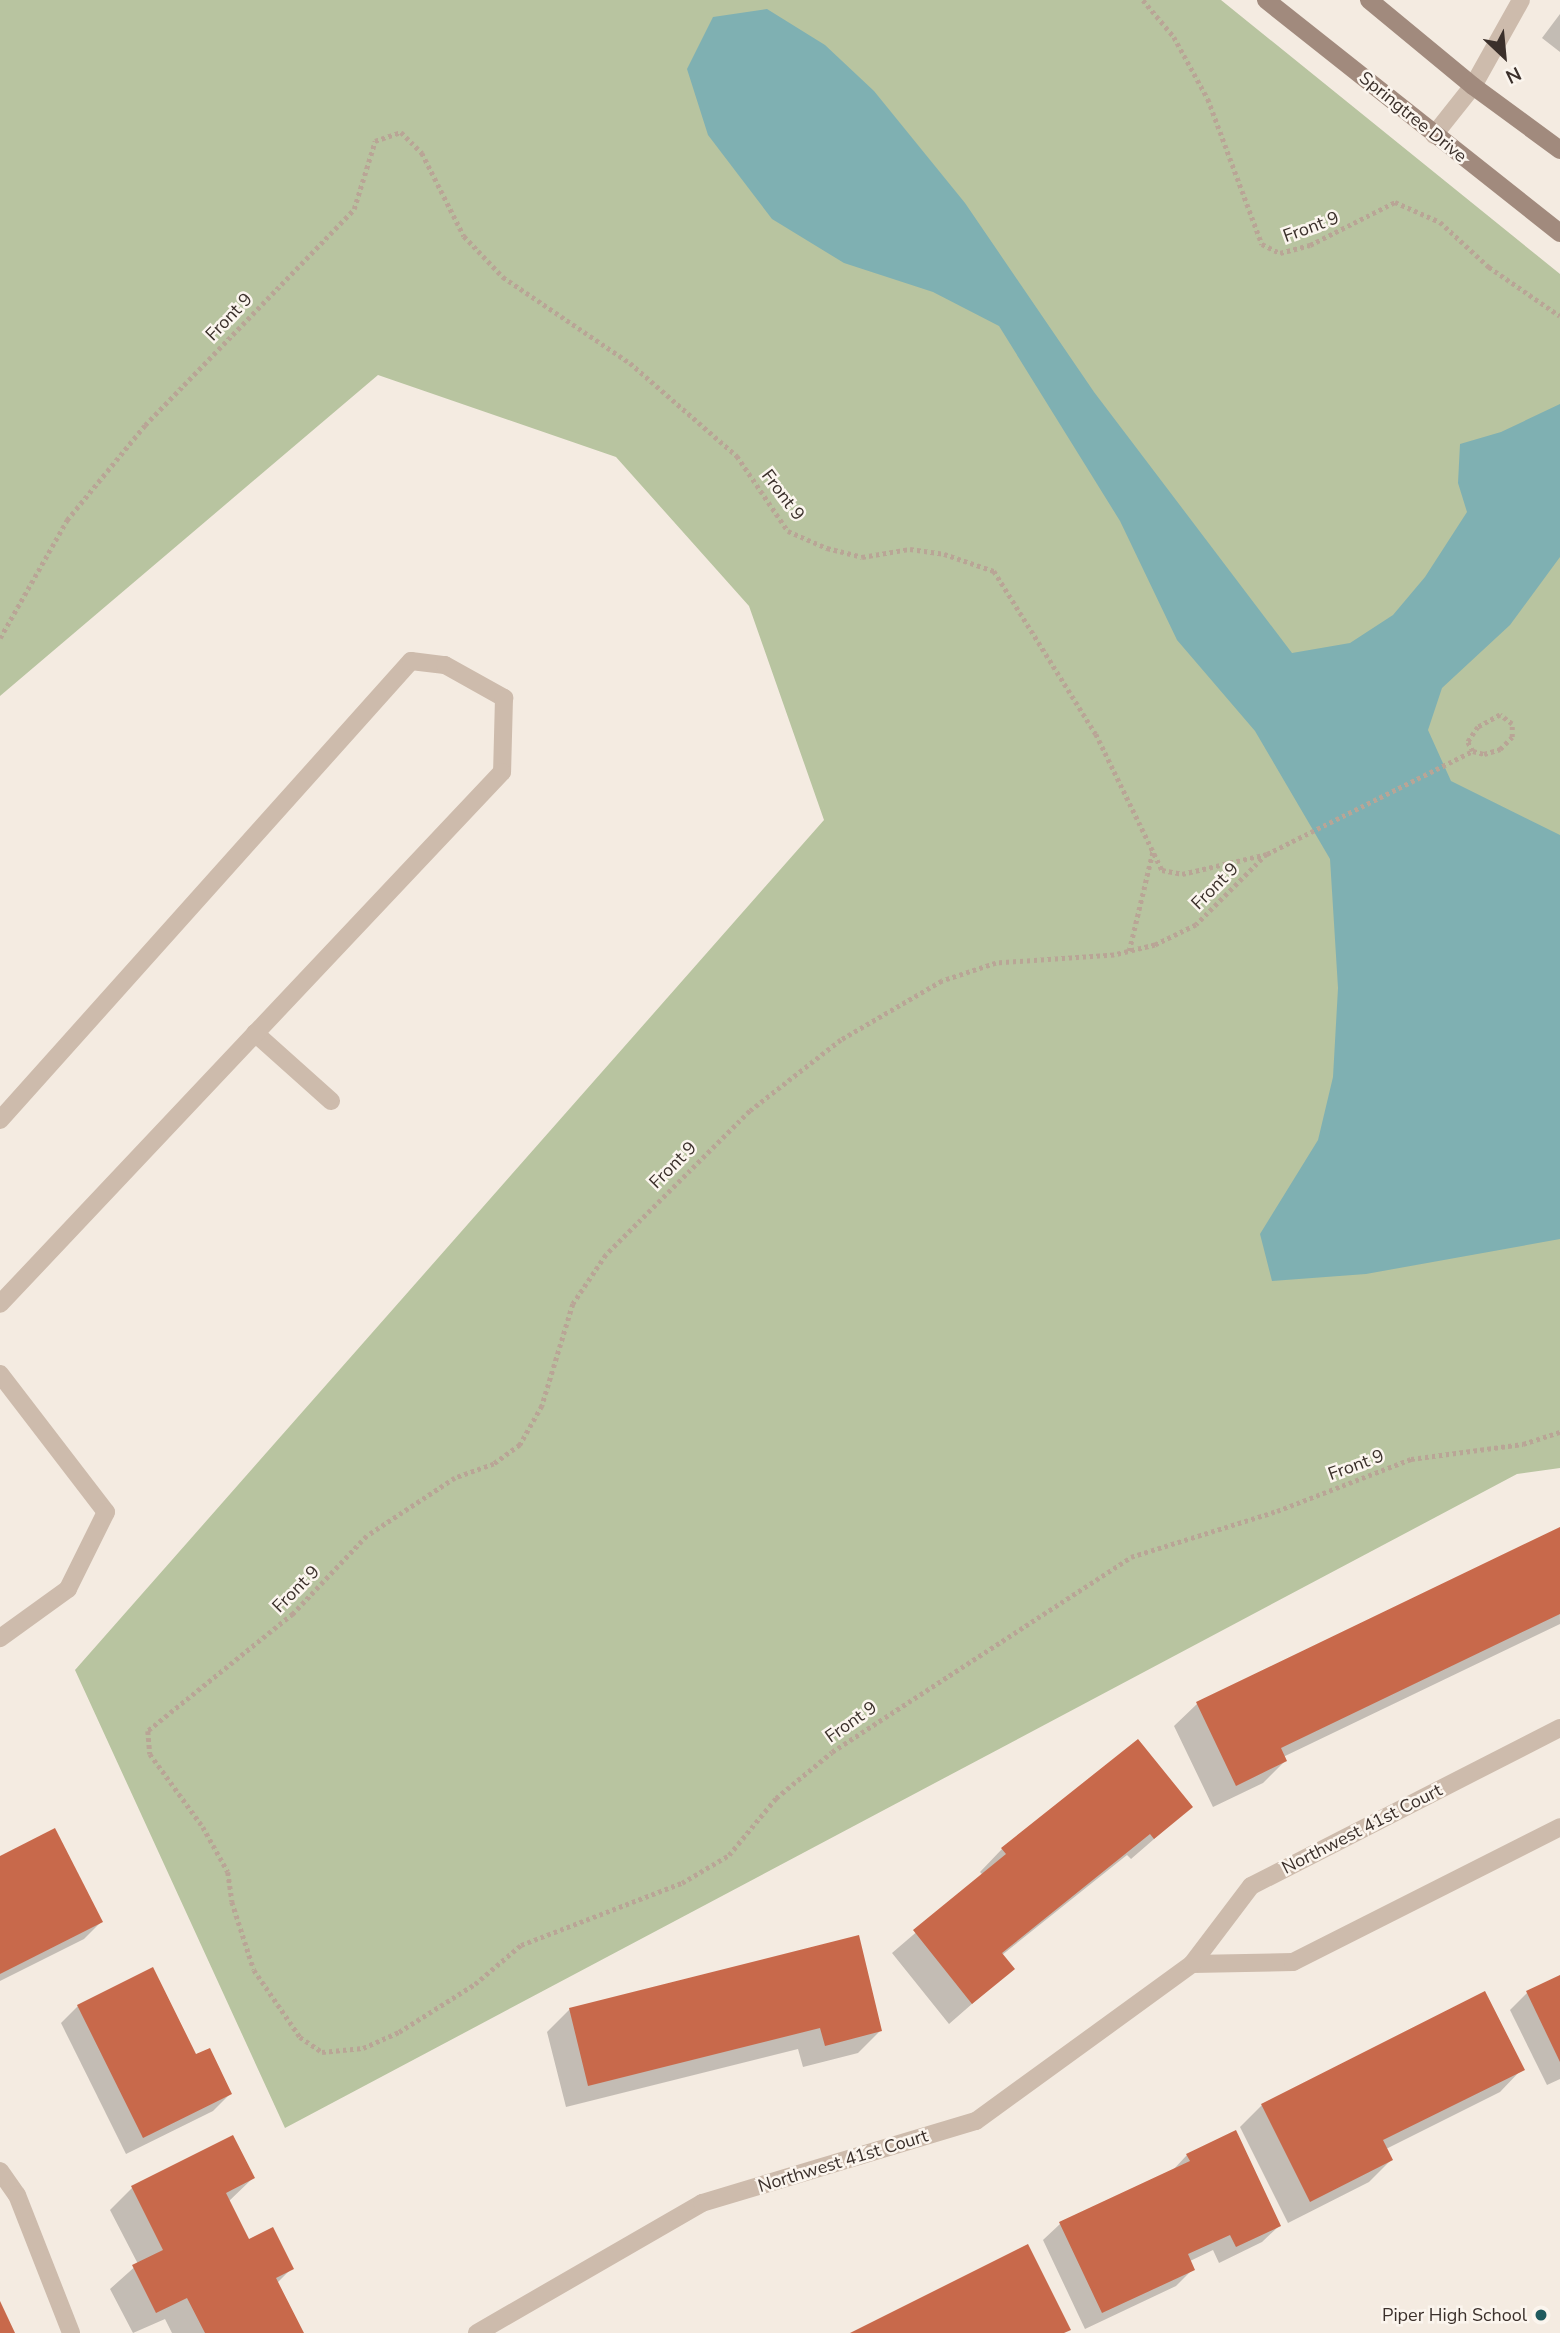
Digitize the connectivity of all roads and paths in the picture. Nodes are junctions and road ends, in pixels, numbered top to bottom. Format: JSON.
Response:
{"nodes":[{"id":1,"x":1143,"y":0,"type":"edge"},
{"id":2,"x":1266,"y":0,"type":"edge"},
{"id":3,"x":1369,"y":0,"type":"edge"},
{"id":4,"x":1521,"y":0,"type":"edge"},
{"id":5,"x":1473,"y":86,"type":"junction"},
{"id":6,"x":1434,"y":135,"type":"junction"},
{"id":7,"x":1560,"y":150,"type":"edge"},
{"id":8,"x":1560,"y":233,"type":"edge"},
{"id":9,"x":1560,"y":316,"type":"edge"},
{"id":10,"x":0,"y":638,"type":"edge"},
{"id":11,"x":1473,"y":751,"type":"junction"},
{"id":12,"x":1154,"y":850,"type":"junction"},
{"id":13,"x":1267,"y":854,"type":"junction"},
{"id":14,"x":1129,"y":951,"type":"junction"},
{"id":15,"x":255,"y":1032,"type":"junction"},
{"id":16,"x":331,"y":1101,"type":"dead end"},
{"id":17,"x":0,"y":1120,"type":"edge"},
{"id":18,"x":0,"y":1304,"type":"edge"},
{"id":19,"x":0,"y":1374,"type":"edge"},
{"id":20,"x":1560,"y":1432,"type":"edge"},
{"id":21,"x":0,"y":1637,"type":"edge"},
{"id":22,"x":1560,"y":1728,"type":"edge"},
{"id":23,"x":1560,"y":1827,"type":"edge"},
{"id":24,"x":1192,"y":1964,"type":"junction"},
{"id":25,"x":0,"y":2171,"type":"edge"},
{"id":26,"x":71,"y":2333,"type":"edge"},
{"id":27,"x":477,"y":2333,"type":"edge"}],
"edges":[{"from":1,"to":9,"type":"path","name":"Front 9"},
{"from":2,"to":6,"type":"street","name":"Springtree Drive"},
{"from":3,"to":5,"type":"street"},
{"from":4,"to":5,"type":"street"},
{"from":5,"to":6,"type":"street"},
{"from":5,"to":7,"type":"street"},
{"from":6,"to":8,"type":"street","name":"Springtree Drive"},
{"from":10,"to":12,"type":"path","name":"Front 9"},
{"from":11,"to":11,"type":"path"},
{"from":11,"to":13,"type":"path"},
{"from":12,"to":13,"type":"path","name":"Front 9"},
{"from":12,"to":14,"type":"path"},
{"from":13,"to":14,"type":"path","name":"Front 9"},
{"from":14,"to":20,"type":"path","name":"Front 9"},
{"from":15,"to":16,"type":"street"},
{"from":15,"to":17,"type":"street"},
{"from":15,"to":18,"type":"street"},
{"from":19,"to":21,"type":"street"},
{"from":22,"to":24,"type":"street","name":"Northwest 41st Court"},
{"from":23,"to":24,"type":"street"},
{"from":24,"to":27,"type":"street","name":"Northwest 41st Court"},
{"from":25,"to":26,"type":"street"}]}
